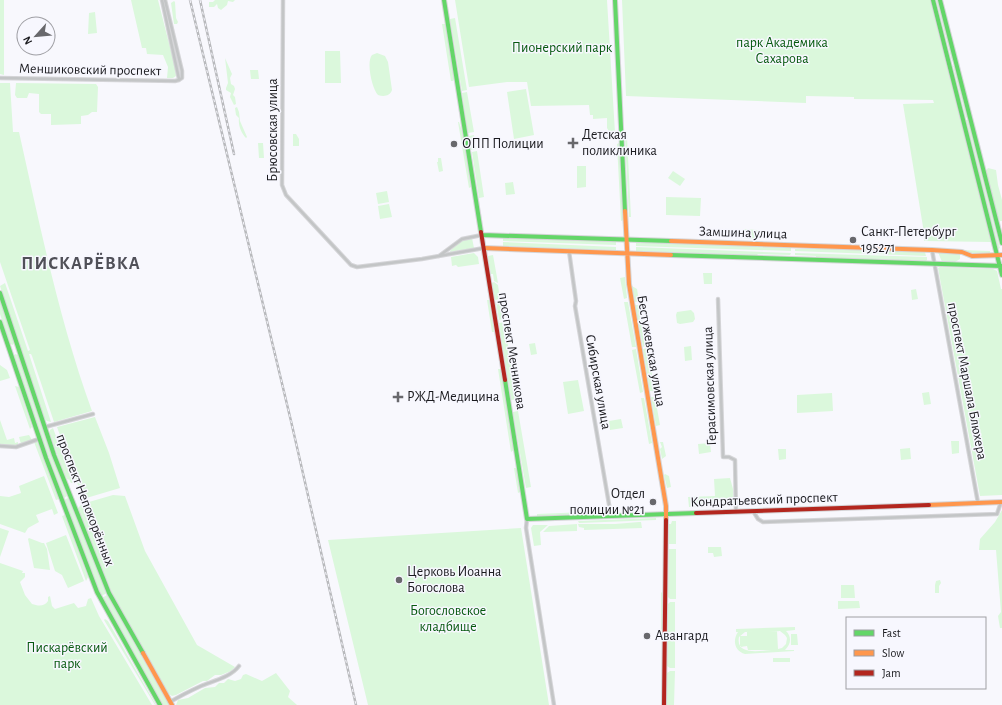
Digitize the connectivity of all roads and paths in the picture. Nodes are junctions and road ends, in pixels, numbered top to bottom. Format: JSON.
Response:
{"nodes":[{"id":1,"x":162,"y":0,"type":"edge"},
{"id":2,"x":165,"y":0,"type":"edge"},
{"id":3,"x":283,"y":0,"type":"edge"},
{"id":4,"x":444,"y":0,"type":"edge"},
{"id":5,"x":615,"y":0,"type":"edge"},
{"id":6,"x":933,"y":0,"type":"edge"},
{"id":7,"x":940,"y":0,"type":"edge"},
{"id":8,"x":956,"y":62,"type":"junction"},
{"id":9,"x":949,"y":64,"type":"junction"},
{"id":10,"x":0,"y":78,"type":"edge"},
{"id":11,"x":179,"y":80,"type":"junction"},
{"id":12,"x":482,"y":235,"type":"junction"},
{"id":13,"x":627,"y":240,"type":"junction"},
{"id":14,"x":1002,"y":243,"type":"edge"},
{"id":15,"x":484,"y":248,"type":"junction"},
{"id":16,"x":569,"y":250,"type":"junction"},
{"id":17,"x":932,"y":250,"type":"junction"},
{"id":18,"x":627,"y":252,"type":"junction"},
{"id":19,"x":439,"y":256,"type":"junction"},
{"id":20,"x":1000,"y":256,"type":"edge"},
{"id":21,"x":934,"y":263,"type":"junction"},
{"id":22,"x":1001,"y":266,"type":"edge"},
{"id":23,"x":1002,"y":275,"type":"edge"},
{"id":24,"x":0,"y":293,"type":"edge"},
{"id":25,"x":718,"y":299,"type":"dead end"},
{"id":26,"x":0,"y":322,"type":"edge"},
{"id":27,"x":18,"y":348,"type":"junction"},
{"id":28,"x":10,"y":351,"type":"junction"},
{"id":29,"x":93,"y":414,"type":"dead end"},
{"id":30,"x":45,"y":427,"type":"junction"},
{"id":31,"x":39,"y":439,"type":"junction"},
{"id":32,"x":0,"y":446,"type":"edge"},
{"id":33,"x":1002,"y":502,"type":"edge"},
{"id":34,"x":978,"y":503,"type":"junction"},
{"id":35,"x":753,"y":511,"type":"junction"},
{"id":36,"x":736,"y":512,"type":"junction"},
{"id":37,"x":666,"y":514,"type":"junction"},
{"id":38,"x":611,"y":517,"type":"junction"},
{"id":39,"x":527,"y":520,"type":"junction"},
{"id":40,"x":239,"y":666,"type":"dead end"},
{"id":41,"x":171,"y":703,"type":"edge"},
{"id":42,"x":160,"y":705,"type":"edge"},
{"id":43,"x":554,"y":705,"type":"edge"},
{"id":44,"x":664,"y":705,"type":"edge"}],
"edges":[{"from":1,"to":11,"type":"street"},
{"from":2,"to":11,"type":"street"},
{"from":3,"to":19,"type":"street","name":"Брюсовская улица"},
{"from":4,"to":12,"type":"street","name":"проспект Мечникова"},
{"from":5,"to":13,"type":"street","name":"Бестужевская улица"},
{"from":6,"to":9,"type":"street"},
{"from":7,"to":8,"type":"street"},
{"from":8,"to":9,"type":"street"},
{"from":8,"to":14,"type":"street"},
{"from":9,"to":20,"type":"street"},
{"from":10,"to":11,"type":"street","name":"Меншиковский проспект"},
{"from":12,"to":13,"type":"street","name":"Замшина улица"},
{"from":12,"to":15,"type":"street","name":"проспект Мечникова"},
{"from":12,"to":19,"type":"street","name":"Брюсовская улица"},
{"from":13,"to":17,"type":"street","name":"Замшина улица"},
{"from":13,"to":18,"type":"street","name":"Бестужевская улица"},
{"from":15,"to":16,"type":"street","name":"Замшина улица"},
{"from":15,"to":19,"type":"street","name":"Брюсовская улица"},
{"from":15,"to":39,"type":"street","name":"проспект Мечникова"},
{"from":16,"to":18,"type":"street","name":"Замшина улица"},
{"from":16,"to":38,"type":"street","name":"Сибирская улица"},
{"from":17,"to":20,"type":"street","name":"Замшина улица"},
{"from":17,"to":21,"type":"street","name":"проспект Маршала Блюхера"},
{"from":18,"to":21,"type":"street","name":"Замшина улица"},
{"from":18,"to":37,"type":"street","name":"Бестужевская улица"},
{"from":20,"to":22,"type":"street"},
{"from":21,"to":22,"type":"street","name":"Замшина улица"},
{"from":21,"to":34,"type":"street","name":"проспект Маршала Блюхера"},
{"from":22,"to":23,"type":"street"},
{"from":24,"to":27,"type":"street","name":"проспект Непокорённых"},
{"from":25,"to":36,"type":"street","name":"Герасимовская улица"},
{"from":26,"to":28,"type":"street","name":"проспект Непокорённых"},
{"from":27,"to":28,"type":"street"},
{"from":27,"to":30,"type":"street","name":"проспект Непокорённых"},
{"from":28,"to":31,"type":"street","name":"проспект Непокорённых"},
{"from":29,"to":30,"type":"street"},
{"from":30,"to":41,"type":"street","name":"проспект Непокорённых"},
{"from":31,"to":32,"type":"street"},
{"from":31,"to":42,"type":"street","name":"проспект Непокорённых"},
{"from":33,"to":34,"type":"street","name":"Кондратьевский проспект"},
{"from":33,"to":35,"type":"street"},
{"from":34,"to":35,"type":"street","name":"Кондратьевский проспект"},
{"from":35,"to":36,"type":"street","name":"Кондратьевский проспект"},
{"from":36,"to":37,"type":"street","name":"Кондратьевский проспект"},
{"from":37,"to":38,"type":"street","name":"Кондратьевский проспект"},
{"from":37,"to":44,"type":"street","name":"Бестужевская улица"},
{"from":38,"to":39,"type":"street","name":"Кондратьевский проспект"},
{"from":39,"to":43,"type":"street","name":"проспект Мечникова"},
{"from":40,"to":41,"type":"street"}]}
